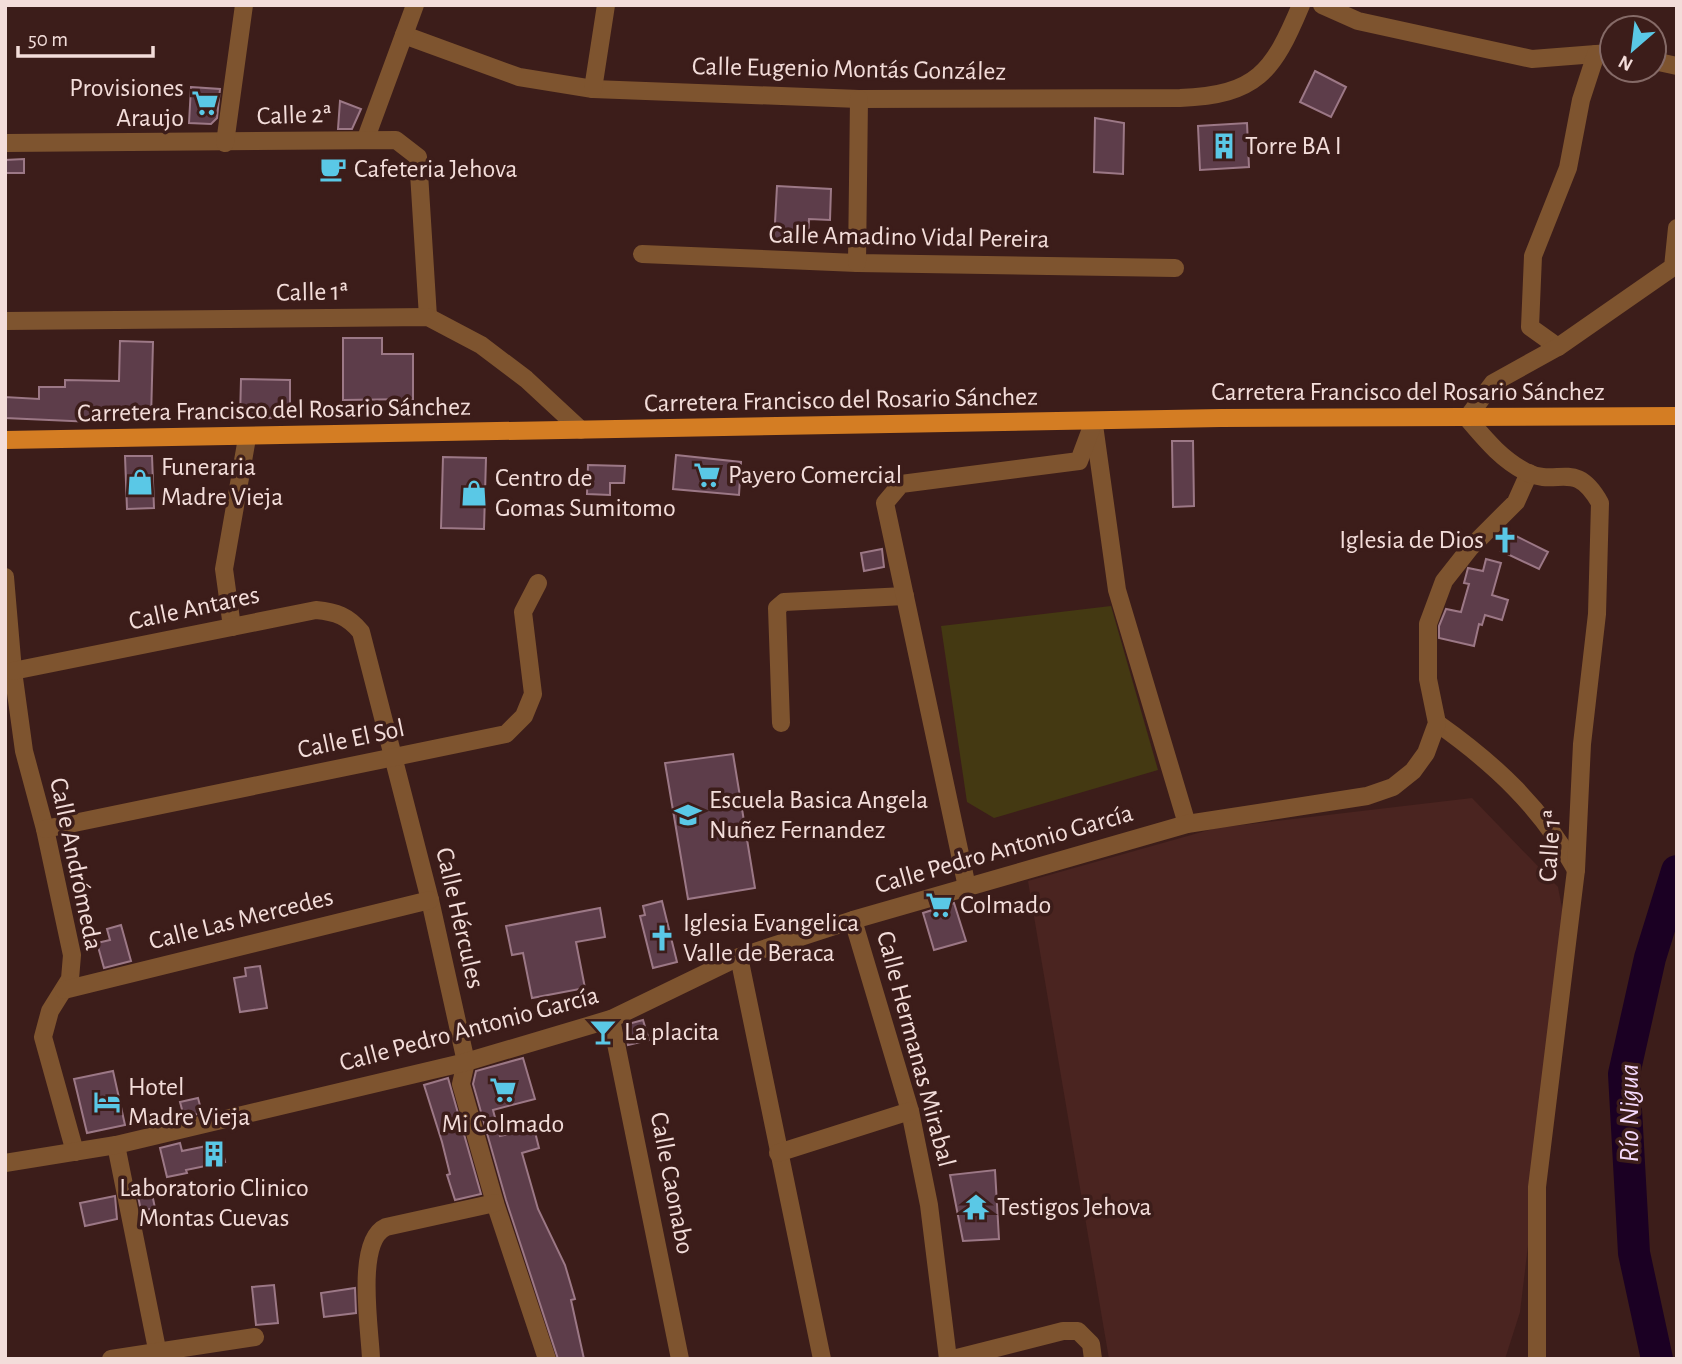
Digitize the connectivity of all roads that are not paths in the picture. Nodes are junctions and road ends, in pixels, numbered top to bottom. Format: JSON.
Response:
{"nodes":[{"id":1,"x":244,"y":5,"type":"edge"},
{"id":2,"x":415,"y":5,"type":"edge"},
{"id":3,"x":606,"y":5,"type":"edge"},
{"id":4,"x":1301,"y":5,"type":"edge"},
{"id":5,"x":1322,"y":5,"type":"edge"},
{"id":6,"x":404,"y":35,"type":"junction"},
{"id":7,"x":1598,"y":54,"type":"edge"},
{"id":8,"x":1598,"y":66,"type":"edge"},
{"id":9,"x":593,"y":89,"type":"junction"},
{"id":10,"x":859,"y":99,"type":"junction"},
{"id":11,"x":5,"y":128,"type":"edge"},
{"id":12,"x":366,"y":138,"type":"junction"},
{"id":13,"x":5,"y":143,"type":"edge"},
{"id":14,"x":32,"y":143,"type":"junction"},
{"id":15,"x":225,"y":144,"type":"junction"},
{"id":16,"x":1677,"y":229,"type":"edge"},
{"id":17,"x":642,"y":254,"type":"dead end"},
{"id":18,"x":858,"y":263,"type":"junction"},
{"id":19,"x":1175,"y":268,"type":"dead end"},
{"id":20,"x":428,"y":317,"type":"junction"},
{"id":21,"x":5,"y":321,"type":"edge"},
{"id":22,"x":1558,"y":347,"type":"junction"},
{"id":23,"x":1677,"y":416,"type":"edge"},
{"id":24,"x":1467,"y":418,"type":"junction"},
{"id":25,"x":1094,"y":421,"type":"junction"},
{"id":26,"x":581,"y":430,"type":"junction"},
{"id":27,"x":247,"y":438,"type":"junction"},
{"id":28,"x":5,"y":440,"type":"edge"},
{"id":29,"x":1529,"y":473,"type":"junction"},
{"id":30,"x":5,"y":577,"type":"edge"},
{"id":31,"x":538,"y":583,"type":"dead end"},
{"id":32,"x":905,"y":596,"type":"junction"},
{"id":33,"x":232,"y":627,"type":"junction"},
{"id":34,"x":367,"y":649,"type":"joint"},
{"id":35,"x":13,"y":671,"type":"junction"},
{"id":36,"x":781,"y":723,"type":"dead end"},
{"id":37,"x":1437,"y":723,"type":"junction"},
{"id":38,"x":5,"y":751,"type":"edge"},
{"id":39,"x":24,"y":751,"type":"junction"},
{"id":40,"x":395,"y":757,"type":"junction"},
{"id":41,"x":1187,"y":824,"type":"junction"},
{"id":42,"x":46,"y":829,"type":"junction"},
{"id":43,"x":1576,"y":870,"type":"junction"},
{"id":44,"x":967,"y":887,"type":"junction"},
{"id":45,"x":430,"y":900,"type":"junction"},
{"id":46,"x":853,"y":920,"type":"junction"},
{"id":47,"x":739,"y":957,"type":"junction"},
{"id":48,"x":64,"y":990,"type":"junction"},
{"id":49,"x":611,"y":1019,"type":"junction"},
{"id":50,"x":466,"y":1062,"type":"junction"},
{"id":51,"x":910,"y":1111,"type":"junction"},
{"id":52,"x":116,"y":1145,"type":"junction"},
{"id":53,"x":75,"y":1152,"type":"junction"},
{"id":54,"x":778,"y":1153,"type":"junction"},
{"id":55,"x":5,"y":1163,"type":"edge"},
{"id":56,"x":495,"y":1203,"type":"junction"},
{"id":57,"x":255,"y":1336,"type":"dead end"},
{"id":58,"x":159,"y":1356,"type":"edge"},
{"id":59,"x":111,"y":1359,"type":"edge"},
{"id":60,"x":371,"y":1359,"type":"edge"},
{"id":61,"x":547,"y":1359,"type":"edge"},
{"id":62,"x":680,"y":1359,"type":"edge"},
{"id":63,"x":822,"y":1359,"type":"edge"},
{"id":64,"x":951,"y":1359,"type":"edge"},
{"id":65,"x":1093,"y":1359,"type":"edge"},
{"id":66,"x":1537,"y":1359,"type":"edge"}],
"edges":[{"from":1,"to":15,"type":"street"},
{"from":2,"to":6,"type":"street"},
{"from":3,"to":9,"type":"street"},
{"from":4,"to":10,"type":"street","name":"Calle Eugenio Montás González"},
{"from":5,"to":7,"type":"street"},
{"from":6,"to":9,"type":"street","name":"Calle Eugenio Montás González"},
{"from":6,"to":12,"type":"street"},
{"from":8,"to":22,"type":"street"},
{"from":9,"to":10,"type":"street","name":"Calle Eugenio Montás González"},
{"from":10,"to":18,"type":"street"},
{"from":11,"to":14,"type":"street"},
{"from":12,"to":15,"type":"street","name":"Calle 2ª"},
{"from":12,"to":20,"type":"street","name":"Calle 2ª"},
{"from":13,"to":14,"type":"street","name":"Calle 2ª"},
{"from":14,"to":15,"type":"street","name":"Calle 2ª"},
{"from":16,"to":22,"type":"street"},
{"from":17,"to":18,"type":"street","name":"Calle Amadino Vidal Pereira"},
{"from":18,"to":19,"type":"street","name":"Calle Amadino Vidal Pereira"},
{"from":20,"to":21,"type":"street","name":"Calle 1ª"},
{"from":20,"to":26,"type":"street","name":"Calle 1ª"},
{"from":22,"to":24,"type":"street"},
{"from":23,"to":24,"type":"main road","name":"Carretera Francisco del Rosario Sánchez"},
{"from":24,"to":25,"type":"main road","name":"Carretera Francisco del Rosario Sánchez"},
{"from":24,"to":29,"type":"street","name":"Calle 1ª"},
{"from":25,"to":26,"type":"main road","name":"Carretera Francisco del Rosario Sánchez"},
{"from":25,"to":32,"type":"street"},
{"from":25,"to":41,"type":"street"},
{"from":26,"to":27,"type":"main road","name":"Carretera Francisco del Rosario Sánchez"},
{"from":27,"to":28,"type":"main road","name":"Carretera Francisco del Rosario Sánchez"},
{"from":27,"to":33,"type":"street"},
{"from":29,"to":37,"type":"street"},
{"from":29,"to":43,"type":"street","name":"Calle 1ª"},
{"from":30,"to":35,"type":"street","name":"Calle Andrómeda"},
{"from":31,"to":40,"type":"street","name":"Calle El Sol"},
{"from":32,"to":36,"type":"street"},
{"from":32,"to":44,"type":"street"},
{"from":33,"to":34,"type":"street","name":"Calle Antares"},
{"from":33,"to":35,"type":"street","name":"Calle Antares"},
{"from":34,"to":40,"type":"street","name":"Calle Hércules"},
{"from":35,"to":39,"type":"street","name":"Calle Andrómeda"},
{"from":37,"to":41,"type":"street","name":"Calle Pedro Antonio García"},
{"from":37,"to":43,"type":"street"},
{"from":38,"to":39,"type":"street"},
{"from":39,"to":42,"type":"street","name":"Calle Andrómeda"},
{"from":40,"to":42,"type":"street","name":"Calle El Sol"},
{"from":40,"to":45,"type":"street","name":"Calle Hércules"},
{"from":41,"to":44,"type":"street","name":"Calle Pedro Antonio García"},
{"from":42,"to":48,"type":"street","name":"Calle Andrómeda"},
{"from":43,"to":66,"type":"street","name":"Calle 1ª"},
{"from":44,"to":46,"type":"street","name":"Calle Pedro Antonio García"},
{"from":45,"to":48,"type":"street","name":"Calle Las Mercedes"},
{"from":45,"to":50,"type":"street","name":"Calle Hércules"},
{"from":46,"to":47,"type":"street","name":"Calle Pedro Antonio García"},
{"from":46,"to":51,"type":"street","name":"Calle Hermanas Mirabal"},
{"from":47,"to":49,"type":"street","name":"Calle Pedro Antonio García"},
{"from":47,"to":54,"type":"street"},
{"from":48,"to":53,"type":"street","name":"Calle Andrómeda"},
{"from":49,"to":50,"type":"street","name":"Calle Pedro Antonio García"},
{"from":49,"to":62,"type":"street","name":"Calle Caonabo"},
{"from":50,"to":52,"type":"street","name":"Calle Pedro Antonio García"},
{"from":50,"to":56,"type":"street","name":"Calle Hércules"},
{"from":51,"to":54,"type":"street"},
{"from":51,"to":64,"type":"street","name":"Calle Hermanas Mirabal"},
{"from":52,"to":53,"type":"street","name":"Calle Pedro Antonio García"},
{"from":52,"to":58,"type":"street"},
{"from":53,"to":55,"type":"street","name":"Calle Pedro Antonio García"},
{"from":54,"to":63,"type":"street"},
{"from":56,"to":60,"type":"street"},
{"from":56,"to":61,"type":"street","name":"Calle Hércules"},
{"from":57,"to":58,"type":"street"},
{"from":58,"to":59,"type":"street"},
{"from":64,"to":65,"type":"street"}]}
